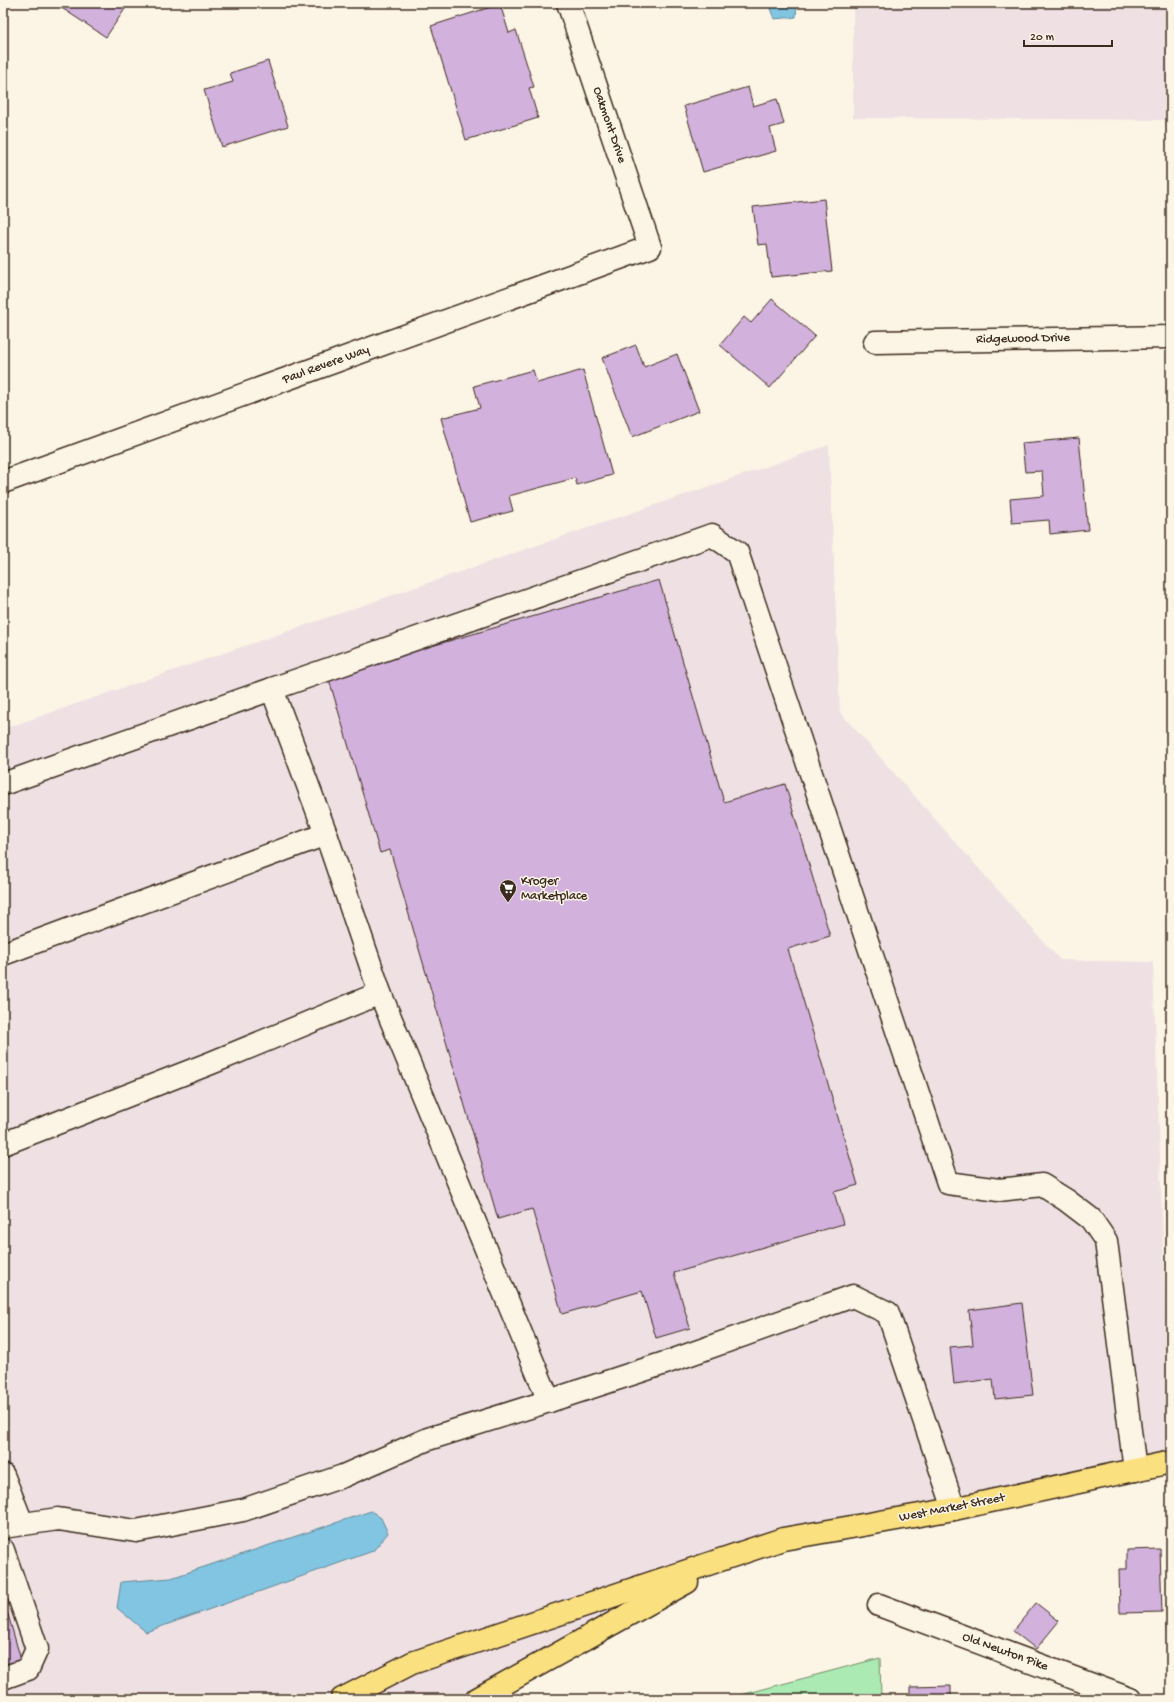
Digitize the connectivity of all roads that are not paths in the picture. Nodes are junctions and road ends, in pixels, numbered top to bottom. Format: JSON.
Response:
{"nodes":[{"id":1,"x":568,"y":3,"type":"edge"},
{"id":2,"x":650,"y":247,"type":"joint"},
{"id":3,"x":1171,"y":337,"type":"edge"},
{"id":4,"x":875,"y":342,"type":"dead end"},
{"id":5,"x":3,"y":482,"type":"edge"},
{"id":6,"x":272,"y":689,"type":"junction"},
{"id":7,"x":3,"y":784,"type":"edge"},
{"id":8,"x":326,"y":834,"type":"junction"},
{"id":9,"x":3,"y":954,"type":"edge"},
{"id":10,"x":380,"y":993,"type":"junction"},
{"id":11,"x":3,"y":1144,"type":"edge"},
{"id":12,"x":549,"y":1401,"type":"junction"},
{"id":13,"x":1171,"y":1462,"type":"edge"},
{"id":14,"x":1135,"y":1470,"type":"junction"},
{"id":15,"x":3,"y":1476,"type":"edge"},
{"id":16,"x":954,"y":1509,"type":"junction"},
{"id":17,"x":12,"y":1525,"type":"edge"},
{"id":18,"x":3,"y":1550,"type":"edge"},
{"id":19,"x":734,"y":1556,"type":"junction"},
{"id":20,"x":879,"y":1605,"type":"dead end"},
{"id":21,"x":3,"y":1678,"type":"edge"},
{"id":22,"x":342,"y":1699,"type":"edge"},
{"id":23,"x":476,"y":1699,"type":"edge"},
{"id":24,"x":1130,"y":1699,"type":"edge"}],
"edges":[{"from":1,"to":2,"type":"street","name":"Oakmont Drive"},
{"from":2,"to":5,"type":"street","name":"Paul Revere Way"},
{"from":3,"to":4,"type":"street","name":"Ridgewood Drive"},
{"from":6,"to":7,"type":"street"},
{"from":6,"to":8,"type":"street"},
{"from":6,"to":14,"type":"street"},
{"from":8,"to":9,"type":"street"},
{"from":8,"to":10,"type":"street"},
{"from":10,"to":11,"type":"street"},
{"from":10,"to":12,"type":"street"},
{"from":12,"to":16,"type":"street"},
{"from":12,"to":17,"type":"street"},
{"from":13,"to":14,"type":"main road","name":"West Market Street"},
{"from":14,"to":16,"type":"main road","name":"West Market Street"},
{"from":15,"to":17,"type":"street"},
{"from":16,"to":19,"type":"main road","name":"West Market Street"},
{"from":18,"to":21,"type":"street"},
{"from":19,"to":22,"type":"main road"},
{"from":19,"to":23,"type":"main road"},
{"from":20,"to":24,"type":"street","name":"Old Newton Pike"}]}
